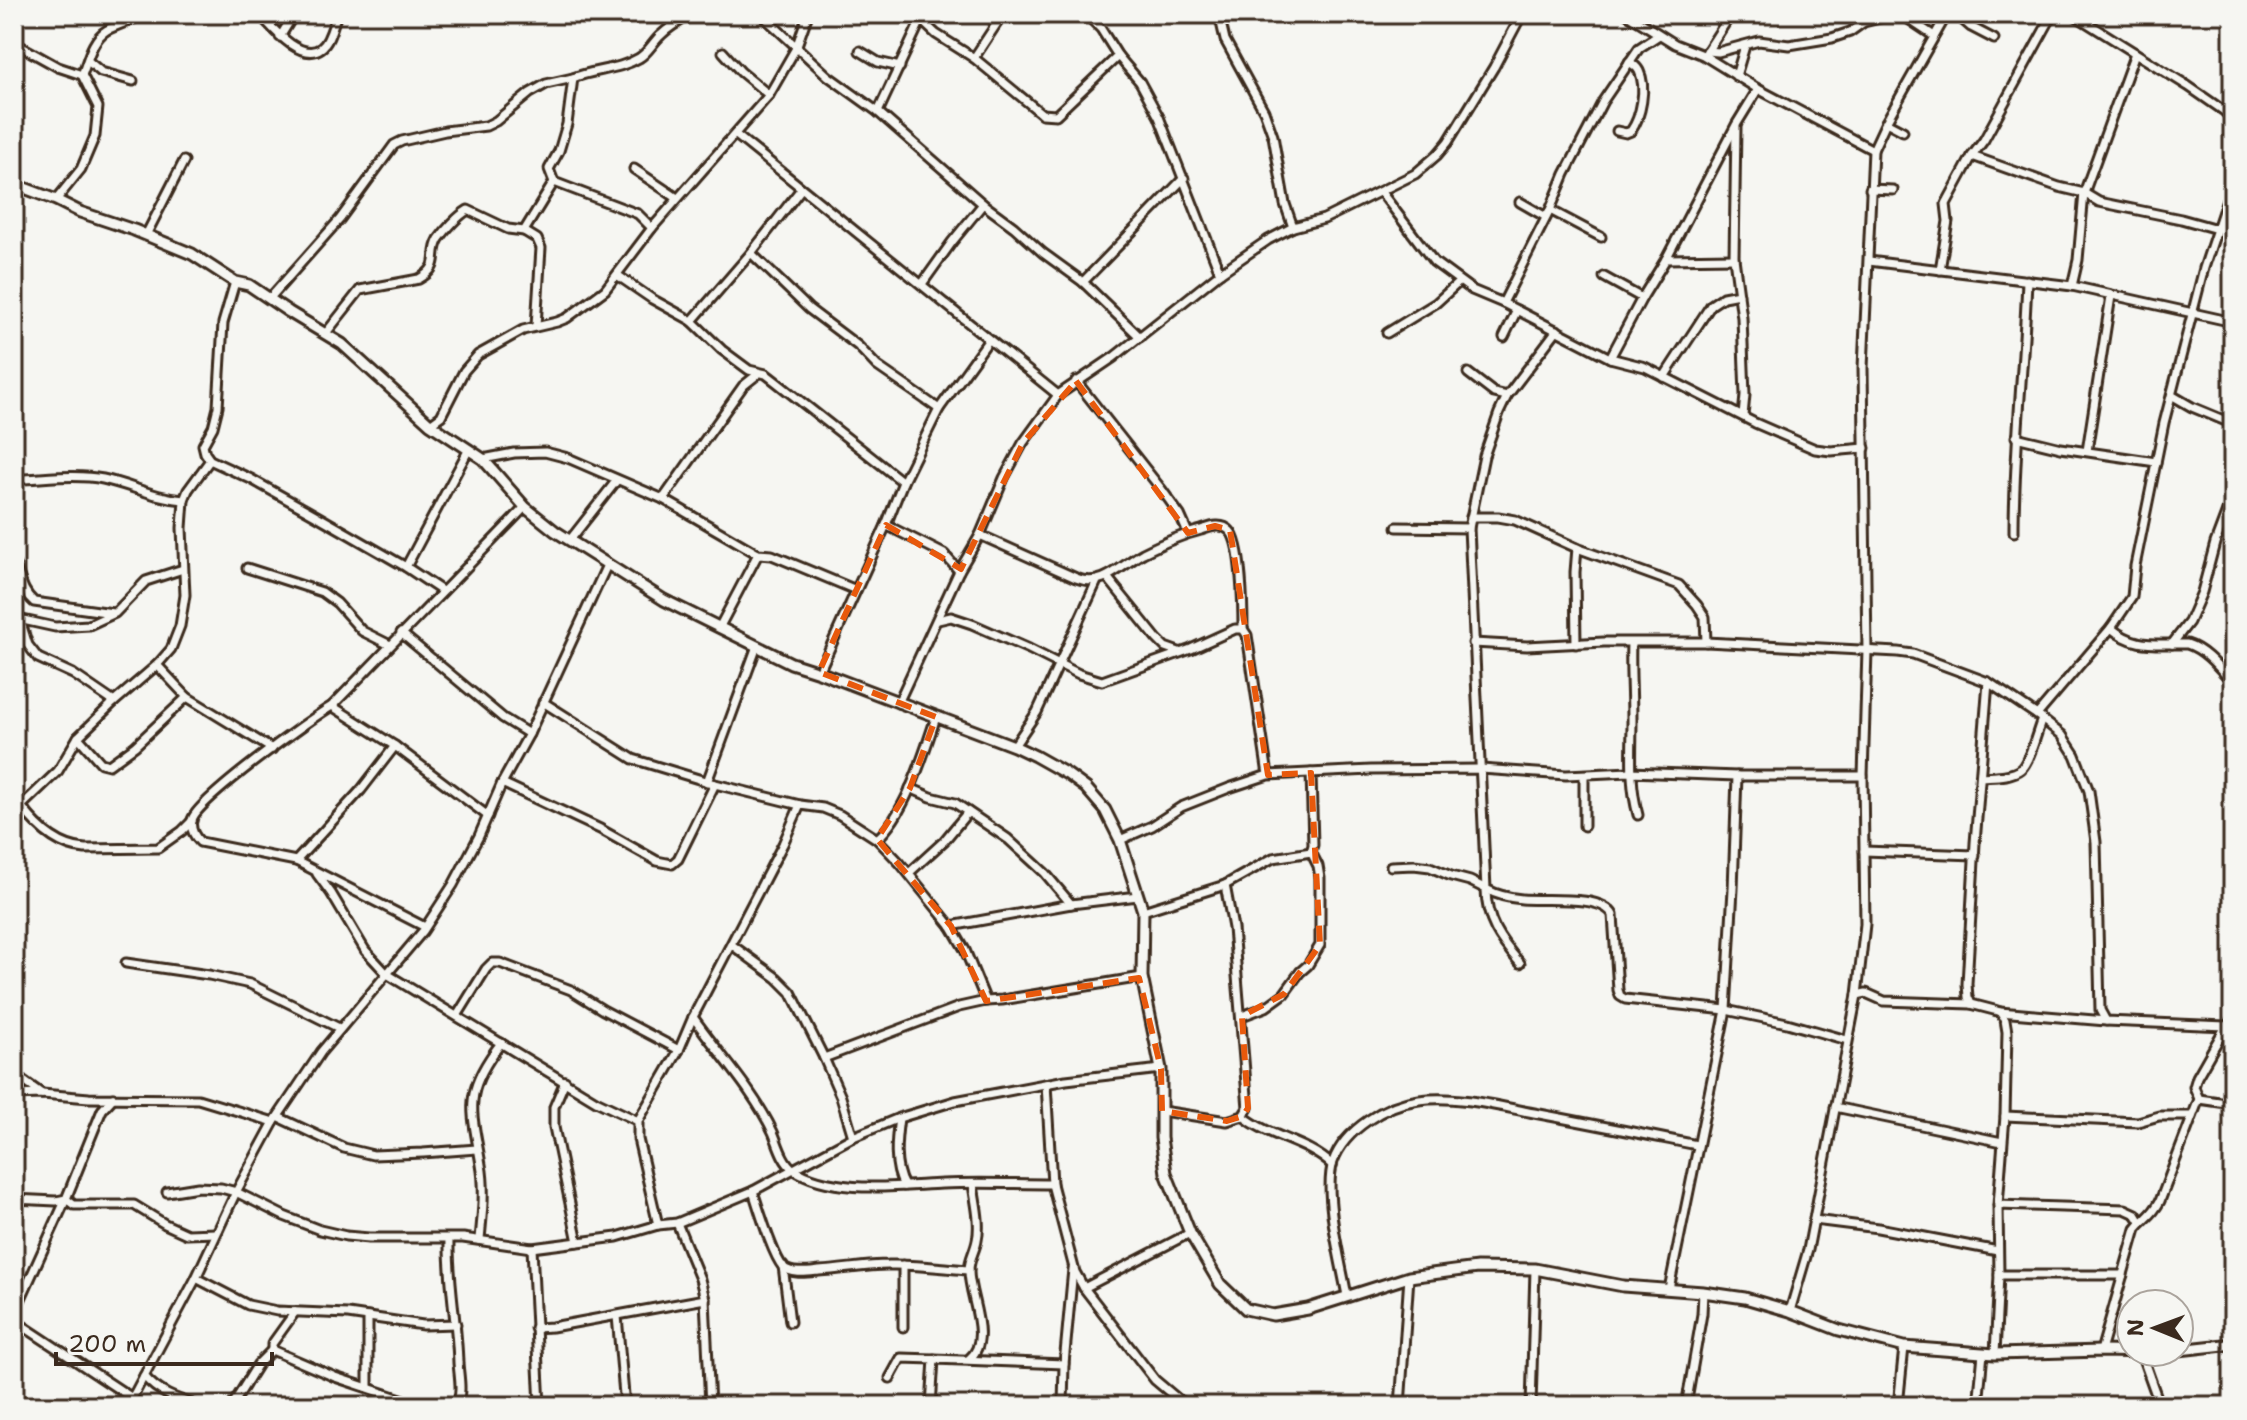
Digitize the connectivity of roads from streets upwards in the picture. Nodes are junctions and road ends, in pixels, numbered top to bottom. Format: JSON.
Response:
{"nodes":[{"id":1,"x":143,"y":14,"type":"edge"},
{"id":2,"x":263,"y":14,"type":"edge"},
{"id":3,"x":294,"y":14,"type":"edge"},
{"id":4,"x":337,"y":14,"type":"edge"},
{"id":5,"x":692,"y":14,"type":"edge"},
{"id":6,"x":761,"y":14,"type":"edge"},
{"id":7,"x":808,"y":14,"type":"edge"},
{"id":8,"x":1003,"y":14,"type":"edge"},
{"id":9,"x":1086,"y":14,"type":"edge"},
{"id":10,"x":1219,"y":14,"type":"edge"},
{"id":11,"x":1627,"y":14,"type":"edge"},
{"id":12,"x":1731,"y":14,"type":"edge"},
{"id":13,"x":1947,"y":14,"type":"edge"},
{"id":14,"x":1956,"y":14,"type":"edge"},
{"id":15,"x":2053,"y":14,"type":"edge"},
{"id":16,"x":2073,"y":14,"type":"edge"},
{"id":17,"x":1518,"y":15,"type":"edge"},
{"id":18,"x":1902,"y":15,"type":"edge"},
{"id":19,"x":923,"y":16,"type":"edge"},
{"id":20,"x":1659,"y":35,"type":"junction"},
{"id":21,"x":1934,"y":36,"type":"junction"},
{"id":22,"x":280,"y":37,"type":"junction"},
{"id":23,"x":1994,"y":39,"type":"dead end"},
{"id":24,"x":1745,"y":46,"type":"junction"},
{"id":25,"x":22,"y":47,"type":"dead end"},
{"id":26,"x":796,"y":48,"type":"junction"},
{"id":27,"x":860,"y":51,"type":"dead end"},
{"id":28,"x":723,"y":52,"type":"dead end"},
{"id":29,"x":1705,"y":53,"type":"junction"},
{"id":30,"x":2135,"y":53,"type":"junction"},
{"id":31,"x":1118,"y":56,"type":"junction"},
{"id":32,"x":974,"y":58,"type":"junction"},
{"id":33,"x":88,"y":61,"type":"junction"},
{"id":34,"x":1629,"y":62,"type":"junction"},
{"id":35,"x":900,"y":67,"type":"junction"},
{"id":36,"x":82,"y":75,"type":"junction"},
{"id":37,"x":1736,"y":76,"type":"junction"},
{"id":38,"x":573,"y":78,"type":"junction"},
{"id":39,"x":133,"y":81,"type":"dead end"},
{"id":40,"x":1758,"y":89,"type":"junction"},
{"id":41,"x":769,"y":95,"type":"junction"},
{"id":42,"x":878,"y":112,"type":"junction"},
{"id":43,"x":2233,"y":120,"type":"edge"},
{"id":44,"x":1886,"y":122,"type":"junction"},
{"id":45,"x":1736,"y":125,"type":"junction"},
{"id":46,"x":1617,"y":131,"type":"dead end"},
{"id":47,"x":1903,"y":131,"type":"dead end"},
{"id":48,"x":736,"y":135,"type":"junction"},
{"id":49,"x":1873,"y":150,"type":"junction"},
{"id":50,"x":1972,"y":156,"type":"junction"},
{"id":51,"x":184,"y":161,"type":"dead end"},
{"id":52,"x":634,"y":169,"type":"dead end"},
{"id":53,"x":1184,"y":178,"type":"junction"},
{"id":54,"x":2233,"y":181,"type":"edge"},
{"id":55,"x":554,"y":182,"type":"junction"},
{"id":56,"x":14,"y":185,"type":"edge"},
{"id":57,"x":801,"y":189,"type":"junction"},
{"id":58,"x":1870,"y":189,"type":"junction"},
{"id":59,"x":1893,"y":190,"type":"dead end"},
{"id":60,"x":1381,"y":192,"type":"junction"},
{"id":61,"x":2084,"y":193,"type":"junction"},
{"id":62,"x":677,"y":198,"type":"junction"},
{"id":63,"x":56,"y":200,"type":"junction"},
{"id":64,"x":1520,"y":202,"type":"dead end"},
{"id":65,"x":983,"y":204,"type":"junction"},
{"id":66,"x":1548,"y":213,"type":"junction"},
{"id":67,"x":1293,"y":227,"type":"junction"},
{"id":68,"x":652,"y":228,"type":"junction"},
{"id":69,"x":2217,"y":229,"type":"junction"},
{"id":70,"x":524,"y":231,"type":"junction"},
{"id":71,"x":146,"y":235,"type":"junction"},
{"id":72,"x":1601,"y":237,"type":"dead end"},
{"id":73,"x":751,"y":253,"type":"junction"},
{"id":74,"x":1734,"y":258,"type":"junction"},
{"id":75,"x":1666,"y":259,"type":"junction"},
{"id":76,"x":1869,"y":261,"type":"junction"},
{"id":77,"x":1940,"y":270,"type":"junction"},
{"id":78,"x":1220,"y":273,"type":"junction"},
{"id":79,"x":617,"y":275,"type":"junction"},
{"id":80,"x":1604,"y":277,"type":"dead end"},
{"id":81,"x":2027,"y":280,"type":"junction"},
{"id":82,"x":235,"y":282,"type":"junction"},
{"id":83,"x":1083,"y":282,"type":"junction"},
{"id":84,"x":1459,"y":282,"type":"junction"},
{"id":85,"x":922,"y":284,"type":"junction"},
{"id":86,"x":2072,"y":286,"type":"junction"},
{"id":87,"x":1739,"y":294,"type":"junction"},
{"id":88,"x":2111,"y":296,"type":"junction"},
{"id":89,"x":270,"y":298,"type":"junction"},
{"id":90,"x":1642,"y":298,"type":"junction"},
{"id":91,"x":1503,"y":303,"type":"junction"},
{"id":92,"x":1517,"y":310,"type":"junction"},
{"id":93,"x":2193,"y":312,"type":"junction"},
{"id":94,"x":692,"y":321,"type":"junction"},
{"id":95,"x":2233,"y":322,"type":"edge"},
{"id":96,"x":536,"y":326,"type":"junction"},
{"id":97,"x":1557,"y":330,"type":"junction"},
{"id":98,"x":326,"y":333,"type":"junction"},
{"id":99,"x":1387,"y":333,"type":"dead end"},
{"id":100,"x":1140,"y":337,"type":"junction"},
{"id":101,"x":1504,"y":337,"type":"dead end"},
{"id":102,"x":988,"y":341,"type":"junction"},
{"id":103,"x":1610,"y":358,"type":"junction"},
{"id":104,"x":1468,"y":373,"type":"dead end"},
{"id":105,"x":758,"y":374,"type":"junction"},
{"id":106,"x":1664,"y":377,"type":"junction"},
{"id":107,"x":1076,"y":381,"type":"junction"},
{"id":108,"x":1058,"y":395,"type":"junction"},
{"id":109,"x":1507,"y":396,"type":"junction"},
{"id":110,"x":2173,"y":396,"type":"junction"},
{"id":111,"x":939,"y":409,"type":"junction"},
{"id":112,"x":1743,"y":416,"type":"junction"},
{"id":113,"x":430,"y":424,"type":"junction"},
{"id":114,"x":2233,"y":424,"type":"edge"},
{"id":115,"x":2016,"y":437,"type":"junction"},
{"id":116,"x":1865,"y":448,"type":"junction"},
{"id":117,"x":469,"y":449,"type":"junction"},
{"id":118,"x":2087,"y":451,"type":"junction"},
{"id":119,"x":483,"y":459,"type":"junction"},
{"id":120,"x":210,"y":460,"type":"junction"},
{"id":121,"x":2156,"y":462,"type":"junction"},
{"id":122,"x":14,"y":476,"type":"edge"},
{"id":123,"x":617,"y":480,"type":"junction"},
{"id":124,"x":903,"y":482,"type":"junction"},
{"id":125,"x":2233,"y":495,"type":"edge"},
{"id":126,"x":663,"y":499,"type":"junction"},
{"id":127,"x":184,"y":500,"type":"junction"},
{"id":128,"x":525,"y":507,"type":"junction"},
{"id":129,"x":1471,"y":517,"type":"junction"},
{"id":130,"x":886,"y":525,"type":"junction"},
{"id":131,"x":1397,"y":527,"type":"dead end"},
{"id":132,"x":1469,"y":528,"type":"junction"},
{"id":133,"x":2014,"y":532,"type":"dead end"},
{"id":134,"x":1188,"y":533,"type":"junction"},
{"id":135,"x":980,"y":535,"type":"junction"},
{"id":136,"x":570,"y":540,"type":"junction"},
{"id":137,"x":1577,"y":548,"type":"junction"},
{"id":138,"x":758,"y":554,"type":"junction"},
{"id":139,"x":14,"y":563,"type":"edge"},
{"id":140,"x":607,"y":565,"type":"junction"},
{"id":141,"x":406,"y":567,"type":"junction"},
{"id":142,"x":247,"y":568,"type":"dead end"},
{"id":143,"x":183,"y":569,"type":"junction"},
{"id":144,"x":959,"y":571,"type":"junction"},
{"id":145,"x":1107,"y":577,"type":"junction"},
{"id":146,"x":1097,"y":581,"type":"junction"},
{"id":147,"x":856,"y":590,"type":"junction"},
{"id":148,"x":442,"y":591,"type":"junction"},
{"id":149,"x":115,"y":613,"type":"junction"},
{"id":150,"x":17,"y":619,"type":"edge"},
{"id":151,"x":938,"y":620,"type":"junction"},
{"id":152,"x":719,"y":628,"type":"junction"},
{"id":153,"x":2111,"y":628,"type":"junction"},
{"id":154,"x":1243,"y":629,"type":"junction"},
{"id":155,"x":401,"y":633,"type":"junction"},
{"id":156,"x":1706,"y":642,"type":"junction"},
{"id":157,"x":1473,"y":643,"type":"junction"},
{"id":158,"x":1631,"y":643,"type":"junction"},
{"id":159,"x":1576,"y":644,"type":"junction"},
{"id":160,"x":2172,"y":644,"type":"junction"},
{"id":161,"x":390,"y":645,"type":"junction"},
{"id":162,"x":757,"y":646,"type":"junction"},
{"id":163,"x":1867,"y":651,"type":"junction"},
{"id":164,"x":1181,"y":652,"type":"junction"},
{"id":165,"x":1058,"y":664,"type":"junction"},
{"id":166,"x":157,"y":665,"type":"junction"},
{"id":167,"x":819,"y":672,"type":"junction"},
{"id":168,"x":1988,"y":682,"type":"junction"},
{"id":169,"x":2233,"y":683,"type":"edge"},
{"id":170,"x":187,"y":697,"type":"junction"},
{"id":171,"x":114,"y":702,"type":"junction"},
{"id":172,"x":543,"y":702,"type":"junction"},
{"id":173,"x":898,"y":703,"type":"junction"},
{"id":174,"x":332,"y":706,"type":"junction"},
{"id":175,"x":936,"y":717,"type":"junction"},
{"id":176,"x":2040,"y":717,"type":"junction"},
{"id":177,"x":529,"y":734,"type":"junction"},
{"id":178,"x":78,"y":737,"type":"junction"},
{"id":179,"x":395,"y":746,"type":"junction"},
{"id":180,"x":1014,"y":746,"type":"junction"},
{"id":181,"x":272,"y":749,"type":"junction"},
{"id":182,"x":1481,"y":769,"type":"junction"},
{"id":183,"x":1630,"y":772,"type":"junction"},
{"id":184,"x":1311,"y":773,"type":"junction"},
{"id":185,"x":1268,"y":775,"type":"junction"},
{"id":186,"x":1584,"y":776,"type":"junction"},
{"id":187,"x":1737,"y":776,"type":"junction"},
{"id":188,"x":1863,"y":776,"type":"junction"},
{"id":189,"x":1981,"y":777,"type":"junction"},
{"id":190,"x":502,"y":783,"type":"junction"},
{"id":191,"x":711,"y":783,"type":"junction"},
{"id":192,"x":910,"y":788,"type":"junction"},
{"id":193,"x":800,"y":805,"type":"junction"},
{"id":194,"x":22,"y":807,"type":"junction"},
{"id":195,"x":968,"y":812,"type":"junction"},
{"id":196,"x":14,"y":813,"type":"edge"},
{"id":197,"x":1638,"y":815,"type":"dead end"},
{"id":198,"x":488,"y":816,"type":"junction"},
{"id":199,"x":192,"y":821,"type":"junction"},
{"id":200,"x":1584,"y":826,"type":"dead end"},
{"id":201,"x":877,"y":839,"type":"junction"},
{"id":202,"x":1120,"y":840,"type":"junction"},
{"id":203,"x":1864,"y":851,"type":"junction"},
{"id":204,"x":1311,"y":852,"type":"junction"},
{"id":205,"x":1975,"y":855,"type":"junction"},
{"id":206,"x":296,"y":861,"type":"junction"},
{"id":207,"x":1391,"y":866,"type":"dead end"},
{"id":208,"x":316,"y":872,"type":"junction"},
{"id":209,"x":909,"y":873,"type":"junction"},
{"id":210,"x":1225,"y":885,"type":"junction"},
{"id":211,"x":1486,"y":889,"type":"junction"},
{"id":212,"x":1138,"y":896,"type":"junction"},
{"id":213,"x":1071,"y":904,"type":"junction"},
{"id":214,"x":1143,"y":911,"type":"junction"},
{"id":215,"x":951,"y":926,"type":"junction"},
{"id":216,"x":425,"y":927,"type":"junction"},
{"id":217,"x":732,"y":945,"type":"junction"},
{"id":218,"x":126,"y":963,"type":"dead end"},
{"id":219,"x":1520,"y":963,"type":"dead end"},
{"id":220,"x":387,"y":974,"type":"junction"},
{"id":221,"x":1142,"y":977,"type":"junction"},
{"id":222,"x":1857,"y":995,"type":"junction"},
{"id":223,"x":986,"y":1001,"type":"junction"},
{"id":224,"x":1971,"y":1004,"type":"junction"},
{"id":225,"x":1726,"y":1010,"type":"junction"},
{"id":226,"x":2000,"y":1012,"type":"junction"},
{"id":227,"x":457,"y":1016,"type":"junction"},
{"id":228,"x":1242,"y":1016,"type":"junction"},
{"id":229,"x":693,"y":1017,"type":"junction"},
{"id":230,"x":2233,"y":1020,"type":"edge"},
{"id":231,"x":2106,"y":1021,"type":"junction"},
{"id":232,"x":2226,"y":1026,"type":"junction"},
{"id":233,"x":339,"y":1028,"type":"junction"},
{"id":234,"x":1847,"y":1040,"type":"junction"},
{"id":235,"x":501,"y":1043,"type":"junction"},
{"id":236,"x":679,"y":1050,"type":"junction"},
{"id":237,"x":824,"y":1058,"type":"junction"},
{"id":238,"x":1161,"y":1069,"type":"junction"},
{"id":239,"x":14,"y":1074,"type":"edge"},
{"id":240,"x":565,"y":1081,"type":"junction"},
{"id":241,"x":1046,"y":1084,"type":"junction"},
{"id":242,"x":42,"y":1094,"type":"junction"},
{"id":243,"x":14,"y":1095,"type":"edge"},
{"id":244,"x":113,"y":1098,"type":"junction"},
{"id":245,"x":2199,"y":1099,"type":"junction"},
{"id":246,"x":2233,"y":1104,"type":"edge"},
{"id":247,"x":1835,"y":1107,"type":"junction"},
{"id":248,"x":1162,"y":1111,"type":"junction"},
{"id":249,"x":1243,"y":1116,"type":"junction"},
{"id":250,"x":2005,"y":1116,"type":"junction"},
{"id":251,"x":2192,"y":1116,"type":"junction"},
{"id":252,"x":899,"y":1118,"type":"junction"},
{"id":253,"x":276,"y":1119,"type":"junction"},
{"id":254,"x":638,"y":1121,"type":"junction"},
{"id":255,"x":853,"y":1137,"type":"junction"},
{"id":256,"x":2002,"y":1142,"type":"junction"},
{"id":257,"x":1697,"y":1145,"type":"junction"},
{"id":258,"x":477,"y":1149,"type":"junction"},
{"id":259,"x":1332,"y":1165,"type":"junction"},
{"id":260,"x":794,"y":1169,"type":"junction"},
{"id":261,"x":973,"y":1184,"type":"junction"},
{"id":262,"x":1052,"y":1184,"type":"junction"},
{"id":263,"x":904,"y":1186,"type":"junction"},
{"id":264,"x":753,"y":1191,"type":"junction"},
{"id":265,"x":167,"y":1192,"type":"dead end"},
{"id":266,"x":236,"y":1192,"type":"junction"},
{"id":267,"x":14,"y":1199,"type":"edge"},
{"id":268,"x":66,"y":1199,"type":"junction"},
{"id":269,"x":1998,"y":1205,"type":"junction"},
{"id":270,"x":1814,"y":1220,"type":"junction"},
{"id":271,"x":2141,"y":1222,"type":"junction"},
{"id":272,"x":677,"y":1223,"type":"junction"},
{"id":273,"x":658,"y":1225,"type":"junction"},
{"id":274,"x":216,"y":1233,"type":"junction"},
{"id":275,"x":1190,"y":1233,"type":"junction"},
{"id":276,"x":449,"y":1239,"type":"junction"},
{"id":277,"x":480,"y":1239,"type":"junction"},
{"id":278,"x":578,"y":1242,"type":"junction"},
{"id":279,"x":532,"y":1248,"type":"junction"},
{"id":280,"x":1998,"y":1251,"type":"junction"},
{"id":281,"x":903,"y":1265,"type":"junction"},
{"id":282,"x":783,"y":1266,"type":"junction"},
{"id":283,"x":1074,"y":1267,"type":"junction"},
{"id":284,"x":1535,"y":1269,"type":"junction"},
{"id":285,"x":969,"y":1270,"type":"junction"},
{"id":286,"x":1999,"y":1275,"type":"junction"},
{"id":287,"x":2123,"y":1275,"type":"junction"},
{"id":288,"x":1409,"y":1277,"type":"junction"},
{"id":289,"x":196,"y":1278,"type":"junction"},
{"id":290,"x":1084,"y":1288,"type":"junction"},
{"id":291,"x":1669,"y":1289,"type":"junction"},
{"id":292,"x":1703,"y":1292,"type":"junction"},
{"id":293,"x":1347,"y":1296,"type":"junction"},
{"id":294,"x":705,"y":1299,"type":"junction"},
{"id":295,"x":1790,"y":1311,"type":"junction"},
{"id":296,"x":295,"y":1312,"type":"junction"},
{"id":297,"x":617,"y":1316,"type":"junction"},
{"id":298,"x":14,"y":1317,"type":"edge"},
{"id":299,"x":368,"y":1317,"type":"junction"},
{"id":300,"x":790,"y":1322,"type":"dead end"},
{"id":301,"x":456,"y":1324,"type":"junction"},
{"id":302,"x":903,"y":1327,"type":"dead end"},
{"id":303,"x":535,"y":1328,"type":"junction"},
{"id":304,"x":2233,"y":1344,"type":"edge"},
{"id":305,"x":1904,"y":1347,"type":"junction"},
{"id":306,"x":2195,"y":1348,"type":"edge"},
{"id":307,"x":272,"y":1350,"type":"junction"},
{"id":308,"x":2101,"y":1351,"type":"junction"},
{"id":309,"x":2115,"y":1352,"type":"edge"},
{"id":310,"x":1983,"y":1353,"type":"junction"},
{"id":311,"x":1995,"y":1354,"type":"junction"},
{"id":312,"x":934,"y":1359,"type":"junction"},
{"id":313,"x":969,"y":1359,"type":"junction"},
{"id":314,"x":1064,"y":1364,"type":"junction"},
{"id":315,"x":2146,"y":1368,"type":"edge"},
{"id":316,"x":144,"y":1376,"type":"junction"},
{"id":317,"x":890,"y":1378,"type":"dead end"},
{"id":318,"x":368,"y":1387,"type":"junction"},
{"id":319,"x":132,"y":1398,"type":"junction"},
{"id":320,"x":1176,"y":1402,"type":"edge"},
{"id":321,"x":128,"y":1406,"type":"edge"},
{"id":322,"x":199,"y":1406,"type":"edge"},
{"id":323,"x":232,"y":1406,"type":"edge"},
{"id":324,"x":432,"y":1406,"type":"edge"},
{"id":325,"x":456,"y":1406,"type":"edge"},
{"id":326,"x":540,"y":1406,"type":"edge"},
{"id":327,"x":625,"y":1406,"type":"edge"},
{"id":328,"x":710,"y":1406,"type":"edge"},
{"id":329,"x":931,"y":1406,"type":"edge"},
{"id":330,"x":1063,"y":1406,"type":"edge"},
{"id":331,"x":1186,"y":1406,"type":"edge"},
{"id":332,"x":1400,"y":1406,"type":"edge"},
{"id":333,"x":1531,"y":1406,"type":"edge"},
{"id":334,"x":1686,"y":1406,"type":"edge"},
{"id":335,"x":1898,"y":1406,"type":"edge"},
{"id":336,"x":1978,"y":1406,"type":"edge"},
{"id":337,"x":2160,"y":1406,"type":"edge"}],
"edges":[{"from":1,"to":33,"type":"street"},
{"from":2,"to":22,"type":"street"},
{"from":3,"to":22,"type":"street"},
{"from":4,"to":22,"type":"street"},
{"from":5,"to":38,"type":"street"},
{"from":6,"to":26,"type":"street"},
{"from":7,"to":26,"type":"street"},
{"from":8,"to":32,"type":"street"},
{"from":9,"to":31,"type":"street"},
{"from":10,"to":67,"type":"street"},
{"from":11,"to":20,"type":"street"},
{"from":12,"to":29,"type":"street"},
{"from":13,"to":21,"type":"street"},
{"from":14,"to":23,"type":"street"},
{"from":15,"to":50,"type":"street"},
{"from":16,"to":30,"type":"street"},
{"from":17,"to":60,"type":"street"},
{"from":18,"to":21,"type":"street"},
{"from":18,"to":24,"type":"street"},
{"from":19,"to":32,"type":"street"},
{"from":19,"to":35,"type":"street"},
{"from":20,"to":29,"type":"street"},
{"from":20,"to":34,"type":"street"},
{"from":21,"to":44,"type":"street"},
{"from":24,"to":29,"type":"street"},
{"from":24,"to":37,"type":"street"},
{"from":25,"to":36,"type":"street"},
{"from":26,"to":41,"type":"street"},
{"from":26,"to":42,"type":"street"},
{"from":27,"to":35,"type":"street"},
{"from":28,"to":41,"type":"street"},
{"from":29,"to":37,"type":"street"},
{"from":30,"to":43,"type":"street"},
{"from":30,"to":61,"type":"street"},
{"from":31,"to":32,"type":"street"},
{"from":31,"to":53,"type":"street"},
{"from":33,"to":36,"type":"street"},
{"from":33,"to":39,"type":"street"},
{"from":34,"to":46,"type":"street"},
{"from":34,"to":66,"type":"street"},
{"from":35,"to":42,"type":"street"},
{"from":36,"to":63,"type":"street"},
{"from":37,"to":40,"type":"street"},
{"from":38,"to":55,"type":"street"},
{"from":38,"to":89,"type":"street"},
{"from":40,"to":45,"type":"street"},
{"from":40,"to":49,"type":"street"},
{"from":41,"to":48,"type":"street"},
{"from":42,"to":65,"type":"street"},
{"from":44,"to":47,"type":"street"},
{"from":44,"to":49,"type":"street"},
{"from":45,"to":74,"type":"street"},
{"from":45,"to":75,"type":"street"},
{"from":48,"to":57,"type":"street"},
{"from":48,"to":62,"type":"street"},
{"from":49,"to":58,"type":"street"},
{"from":50,"to":61,"type":"street"},
{"from":50,"to":77,"type":"street"},
{"from":51,"to":71,"type":"street"},
{"from":52,"to":62,"type":"street"},
{"from":53,"to":78,"type":"street"},
{"from":53,"to":83,"type":"street"},
{"from":54,"to":69,"type":"street"},
{"from":55,"to":68,"type":"street"},
{"from":55,"to":70,"type":"street"},
{"from":56,"to":63,"type":"street"},
{"from":57,"to":73,"type":"street"},
{"from":57,"to":85,"type":"street"},
{"from":58,"to":59,"type":"street"},
{"from":58,"to":76,"type":"street"},
{"from":60,"to":67,"type":"street"},
{"from":60,"to":84,"type":"street"},
{"from":61,"to":69,"type":"street"},
{"from":61,"to":86,"type":"street"},
{"from":62,"to":68,"type":"street"},
{"from":63,"to":71,"type":"street"},
{"from":64,"to":66,"type":"street"},
{"from":65,"to":83,"type":"street"},
{"from":65,"to":85,"type":"street"},
{"from":66,"to":72,"type":"street"},
{"from":66,"to":91,"type":"street"},
{"from":67,"to":78,"type":"street"},
{"from":68,"to":79,"type":"street"},
{"from":69,"to":93,"type":"street"},
{"from":70,"to":96,"type":"street"},
{"from":70,"to":98,"type":"street"},
{"from":71,"to":82,"type":"street"},
{"from":73,"to":94,"type":"street"},
{"from":73,"to":111,"type":"street"},
{"from":74,"to":75,"type":"street"},
{"from":74,"to":87,"type":"street"},
{"from":75,"to":90,"type":"street"},
{"from":76,"to":77,"type":"street"},
{"from":76,"to":116,"type":"street"},
{"from":77,"to":81,"type":"street"},
{"from":78,"to":100,"type":"street"},
{"from":79,"to":94,"type":"street"},
{"from":79,"to":96,"type":"street"},
{"from":80,"to":90,"type":"street"},
{"from":81,"to":86,"type":"street"},
{"from":81,"to":115,"type":"street"},
{"from":82,"to":89,"type":"street"},
{"from":82,"to":120,"type":"street"},
{"from":83,"to":100,"type":"street"},
{"from":84,"to":91,"type":"street"},
{"from":84,"to":99,"type":"street"},
{"from":85,"to":102,"type":"street"},
{"from":86,"to":88,"type":"street"},
{"from":87,"to":106,"type":"street"},
{"from":87,"to":112,"type":"street"},
{"from":88,"to":93,"type":"street"},
{"from":88,"to":118,"type":"street"},
{"from":89,"to":98,"type":"street"},
{"from":90,"to":103,"type":"street"},
{"from":91,"to":92,"type":"street"},
{"from":92,"to":97,"type":"street"},
{"from":92,"to":101,"type":"street"},
{"from":93,"to":95,"type":"street"},
{"from":93,"to":110,"type":"street"},
{"from":94,"to":105,"type":"street"},
{"from":96,"to":113,"type":"street"},
{"from":97,"to":103,"type":"street"},
{"from":97,"to":109,"type":"street"},
{"from":98,"to":113,"type":"street"},
{"from":100,"to":107,"type":"street"},
{"from":102,"to":108,"type":"street"},
{"from":102,"to":111,"type":"street"},
{"from":103,"to":106,"type":"street"},
{"from":104,"to":109,"type":"street"},
{"from":105,"to":124,"type":"street"},
{"from":105,"to":126,"type":"street"},
{"from":106,"to":112,"type":"street"},
{"from":107,"to":108,"type":"street"},
{"from":107,"to":134,"type":"street"},
{"from":108,"to":135,"type":"street"},
{"from":109,"to":129,"type":"street"},
{"from":110,"to":114,"type":"street"},
{"from":110,"to":121,"type":"street"},
{"from":111,"to":124,"type":"street"},
{"from":112,"to":116,"type":"street"},
{"from":113,"to":117,"type":"street"},
{"from":115,"to":118,"type":"street"},
{"from":115,"to":133,"type":"street"},
{"from":116,"to":163,"type":"street"},
{"from":117,"to":119,"type":"street"},
{"from":117,"to":141,"type":"street"},
{"from":118,"to":121,"type":"street"},
{"from":119,"to":123,"type":"street"},
{"from":119,"to":128,"type":"street"},
{"from":120,"to":127,"type":"street"},
{"from":120,"to":141,"type":"street"},
{"from":121,"to":153,"type":"street"},
{"from":122,"to":127,"type":"street"},
{"from":123,"to":126,"type":"street"},
{"from":123,"to":136,"type":"street"},
{"from":124,"to":130,"type":"street"},
{"from":125,"to":160,"type":"street"},
{"from":126,"to":138,"type":"street"},
{"from":127,"to":143,"type":"street"},
{"from":128,"to":136,"type":"street"},
{"from":128,"to":148,"type":"street"},
{"from":129,"to":132,"type":"street"},
{"from":129,"to":137,"type":"street"},
{"from":130,"to":144,"type":"street"},
{"from":130,"to":147,"type":"street"},
{"from":131,"to":132,"type":"street"},
{"from":132,"to":157,"type":"street"},
{"from":134,"to":145,"type":"street"},
{"from":134,"to":154,"type":"street"},
{"from":135,"to":144,"type":"street"},
{"from":135,"to":146,"type":"street"},
{"from":136,"to":140,"type":"street"},
{"from":137,"to":156,"type":"street"},
{"from":137,"to":159,"type":"street"},
{"from":138,"to":147,"type":"street"},
{"from":138,"to":152,"type":"street"},
{"from":139,"to":149,"type":"street"},
{"from":140,"to":152,"type":"street"},
{"from":140,"to":172,"type":"street"},
{"from":141,"to":148,"type":"street"},
{"from":142,"to":161,"type":"street"},
{"from":143,"to":149,"type":"street"},
{"from":143,"to":166,"type":"street"},
{"from":144,"to":151,"type":"street"},
{"from":145,"to":146,"type":"street"},
{"from":145,"to":164,"type":"street"},
{"from":146,"to":165,"type":"street"},
{"from":147,"to":167,"type":"street"},
{"from":148,"to":155,"type":"street"},
{"from":149,"to":150,"type":"street"},
{"from":150,"to":171,"type":"street"},
{"from":151,"to":165,"type":"street"},
{"from":151,"to":173,"type":"street"},
{"from":152,"to":162,"type":"street"},
{"from":153,"to":160,"type":"street"},
{"from":153,"to":176,"type":"street"},
{"from":154,"to":164,"type":"street"},
{"from":154,"to":185,"type":"street"},
{"from":155,"to":161,"type":"street"},
{"from":155,"to":177,"type":"street"},
{"from":156,"to":158,"type":"street"},
{"from":156,"to":163,"type":"street"},
{"from":157,"to":159,"type":"street"},
{"from":157,"to":182,"type":"street"},
{"from":158,"to":159,"type":"street"},
{"from":158,"to":183,"type":"street"},
{"from":160,"to":169,"type":"street"},
{"from":161,"to":174,"type":"street"},
{"from":162,"to":167,"type":"street"},
{"from":162,"to":191,"type":"street"},
{"from":163,"to":168,"type":"street"},
{"from":163,"to":188,"type":"street"},
{"from":164,"to":165,"type":"street"},
{"from":165,"to":180,"type":"street"},
{"from":166,"to":170,"type":"street"},
{"from":166,"to":171,"type":"street"},
{"from":167,"to":173,"type":"street"},
{"from":168,"to":176,"type":"street"},
{"from":168,"to":189,"type":"street"},
{"from":170,"to":178,"type":"street"},
{"from":170,"to":181,"type":"street"},
{"from":171,"to":178,"type":"street"},
{"from":172,"to":177,"type":"street"},
{"from":172,"to":191,"type":"street"},
{"from":173,"to":175,"type":"street"},
{"from":174,"to":179,"type":"street"},
{"from":174,"to":181,"type":"street"},
{"from":175,"to":180,"type":"street"},
{"from":175,"to":192,"type":"street"},
{"from":176,"to":189,"type":"street"},
{"from":176,"to":231,"type":"street"},
{"from":177,"to":190,"type":"street"},
{"from":178,"to":194,"type":"street"},
{"from":179,"to":198,"type":"street"},
{"from":179,"to":206,"type":"street"},
{"from":180,"to":202,"type":"street"},
{"from":181,"to":199,"type":"street"},
{"from":182,"to":184,"type":"street"},
{"from":182,"to":186,"type":"street"},
{"from":182,"to":211,"type":"street"},
{"from":183,"to":186,"type":"street"},
{"from":183,"to":187,"type":"street"},
{"from":183,"to":197,"type":"street"},
{"from":184,"to":185,"type":"street"},
{"from":184,"to":204,"type":"street"},
{"from":185,"to":202,"type":"street"},
{"from":186,"to":200,"type":"street"},
{"from":187,"to":188,"type":"street"},
{"from":187,"to":225,"type":"street"},
{"from":188,"to":203,"type":"street"},
{"from":189,"to":205,"type":"street"},
{"from":190,"to":191,"type":"street"},
{"from":190,"to":198,"type":"street"},
{"from":191,"to":193,"type":"street"},
{"from":192,"to":195,"type":"street"},
{"from":192,"to":201,"type":"street"},
{"from":193,"to":201,"type":"street"},
{"from":193,"to":217,"type":"street"},
{"from":194,"to":196,"type":"street"},
{"from":194,"to":199,"type":"street"},
{"from":195,"to":209,"type":"street"},
{"from":195,"to":213,"type":"street"},
{"from":198,"to":216,"type":"street"},
{"from":199,"to":206,"type":"street"},
{"from":201,"to":209,"type":"street"},
{"from":202,"to":212,"type":"street"},
{"from":203,"to":205,"type":"street"},
{"from":203,"to":222,"type":"street"},
{"from":204,"to":210,"type":"street"},
{"from":204,"to":228,"type":"street"},
{"from":205,"to":224,"type":"street"},
{"from":206,"to":208,"type":"street"},
{"from":207,"to":211,"type":"street"},
{"from":208,"to":216,"type":"street"},
{"from":208,"to":220,"type":"street"},
{"from":209,"to":215,"type":"street"},
{"from":210,"to":214,"type":"street"},
{"from":210,"to":228,"type":"street"},
{"from":211,"to":219,"type":"street"},
{"from":211,"to":225,"type":"street"},
{"from":212,"to":213,"type":"street"},
{"from":212,"to":214,"type":"street"},
{"from":213,"to":215,"type":"street"},
{"from":214,"to":221,"type":"street"},
{"from":215,"to":223,"type":"street"},
{"from":216,"to":220,"type":"street"},
{"from":217,"to":229,"type":"street"},
{"from":217,"to":237,"type":"street"},
{"from":218,"to":233,"type":"street"},
{"from":220,"to":227,"type":"street"},
{"from":220,"to":233,"type":"street"},
{"from":221,"to":223,"type":"street"},
{"from":221,"to":238,"type":"street"},
{"from":222,"to":224,"type":"street"},
{"from":222,"to":234,"type":"street"},
{"from":223,"to":237,"type":"street"},
{"from":224,"to":226,"type":"street"},
{"from":225,"to":234,"type":"street"},
{"from":225,"to":257,"type":"street"},
{"from":226,"to":231,"type":"street"},
{"from":226,"to":250,"type":"street"},
{"from":227,"to":235,"type":"street"},
{"from":227,"to":236,"type":"street"},
{"from":228,"to":249,"type":"street"},
{"from":229,"to":236,"type":"street"},
{"from":229,"to":260,"type":"street"},
{"from":230,"to":232,"type":"street"},
{"from":231,"to":232,"type":"street"},
{"from":232,"to":245,"type":"street"},
{"from":233,"to":253,"type":"street"},
{"from":234,"to":247,"type":"street"},
{"from":235,"to":240,"type":"street"},
{"from":235,"to":258,"type":"street"},
{"from":236,"to":254,"type":"street"},
{"from":237,"to":255,"type":"street"},
{"from":238,"to":241,"type":"street"},
{"from":238,"to":248,"type":"street"},
{"from":239,"to":242,"type":"street"},
{"from":240,"to":254,"type":"street"},
{"from":240,"to":278,"type":"street"},
{"from":241,"to":252,"type":"street"},
{"from":241,"to":262,"type":"street"},
{"from":242,"to":243,"type":"street"},
{"from":242,"to":244,"type":"street"},
{"from":244,"to":253,"type":"street"},
{"from":244,"to":268,"type":"street"},
{"from":245,"to":246,"type":"street"},
{"from":245,"to":251,"type":"street"},
{"from":247,"to":256,"type":"street"},
{"from":247,"to":270,"type":"street"},
{"from":248,"to":249,"type":"street"},
{"from":248,"to":275,"type":"street"},
{"from":249,"to":259,"type":"street"},
{"from":250,"to":251,"type":"street"},
{"from":250,"to":256,"type":"street"},
{"from":251,"to":271,"type":"street"},
{"from":252,"to":255,"type":"street"},
{"from":252,"to":263,"type":"street"},
{"from":253,"to":258,"type":"street"},
{"from":253,"to":266,"type":"street"},
{"from":254,"to":273,"type":"street"},
{"from":255,"to":260,"type":"street"},
{"from":256,"to":269,"type":"street"},
{"from":257,"to":259,"type":"street"},
{"from":257,"to":291,"type":"street"},
{"from":258,"to":277,"type":"street"},
{"from":259,"to":293,"type":"street"},
{"from":260,"to":263,"type":"street"},
{"from":260,"to":264,"type":"street"},
{"from":261,"to":262,"type":"street"},
{"from":261,"to":263,"type":"street"},
{"from":261,"to":285,"type":"street"},
{"from":262,"to":283,"type":"street"},
{"from":264,"to":272,"type":"street"},
{"from":264,"to":282,"type":"street"},
{"from":265,"to":266,"type":"street"},
{"from":266,"to":274,"type":"street"},
{"from":266,"to":276,"type":"street"},
{"from":267,"to":268,"type":"street"},
{"from":268,"to":274,"type":"street"},
{"from":268,"to":298,"type":"street"},
{"from":269,"to":271,"type":"street"},
{"from":269,"to":280,"type":"street"},
{"from":270,"to":280,"type":"street"},
{"from":270,"to":295,"type":"street"},
{"from":271,"to":287,"type":"street"},
{"from":272,"to":273,"type":"street"},
{"from":272,"to":294,"type":"street"},
{"from":273,"to":278,"type":"street"},
{"from":274,"to":289,"type":"street"},
{"from":275,"to":290,"type":"street"},
{"from":275,"to":293,"type":"street"},
{"from":276,"to":277,"type":"street"},
{"from":276,"to":301,"type":"street"},
{"from":277,"to":279,"type":"street"},
{"from":278,"to":279,"type":"street"},
{"from":279,"to":303,"type":"street"},
{"from":280,"to":286,"type":"street"},
{"from":281,"to":282,"type":"street"},
{"from":281,"to":285,"type":"street"},
{"from":281,"to":302,"type":"street"},
{"from":282,"to":300,"type":"street"},
{"from":283,"to":290,"type":"street"},
{"from":283,"to":314,"type":"street"},
{"from":284,"to":288,"type":"street"},
{"from":284,"to":291,"type":"street"},
{"from":284,"to":333,"type":"street"},
{"from":285,"to":313,"type":"street"},
{"from":286,"to":287,"type":"street"},
{"from":286,"to":311,"type":"street"},
{"from":287,"to":308,"type":"street"},
{"from":288,"to":293,"type":"street"},
{"from":288,"to":332,"type":"street"},
{"from":289,"to":296,"type":"street"},
{"from":289,"to":316,"type":"street"},
{"from":290,"to":320,"type":"street"},
{"from":291,"to":292,"type":"street"},
{"from":292,"to":295,"type":"street"},
{"from":292,"to":334,"type":"street"},
{"from":294,"to":297,"type":"street"},
{"from":294,"to":328,"type":"street"},
{"from":295,"to":305,"type":"street"},
{"from":296,"to":299,"type":"street"},
{"from":296,"to":307,"type":"street"},
{"from":297,"to":303,"type":"street"},
{"from":297,"to":327,"type":"street"},
{"from":298,"to":319,"type":"street"},
{"from":299,"to":301,"type":"street"},
{"from":299,"to":318,"type":"street"},
{"from":301,"to":325,"type":"street"},
{"from":303,"to":326,"type":"street"},
{"from":304,"to":306,"type":"street"},
{"from":305,"to":310,"type":"street"},
{"from":305,"to":335,"type":"street"},
{"from":307,"to":318,"type":"street"},
{"from":307,"to":323,"type":"street"},
{"from":308,"to":309,"type":"street"},
{"from":308,"to":311,"type":"street"},
{"from":310,"to":311,"type":"street"},
{"from":310,"to":336,"type":"street"},
{"from":312,"to":313,"type":"street"},
{"from":312,"to":317,"type":"street"},
{"from":312,"to":329,"type":"street"},
{"from":313,"to":314,"type":"street"},
{"from":314,"to":330,"type":"street"},
{"from":315,"to":337,"type":"street"},
{"from":316,"to":319,"type":"street"},
{"from":316,"to":322,"type":"street"},
{"from":318,"to":324,"type":"street"},
{"from":319,"to":321,"type":"street"},
{"from":320,"to":331,"type":"street"}]}
